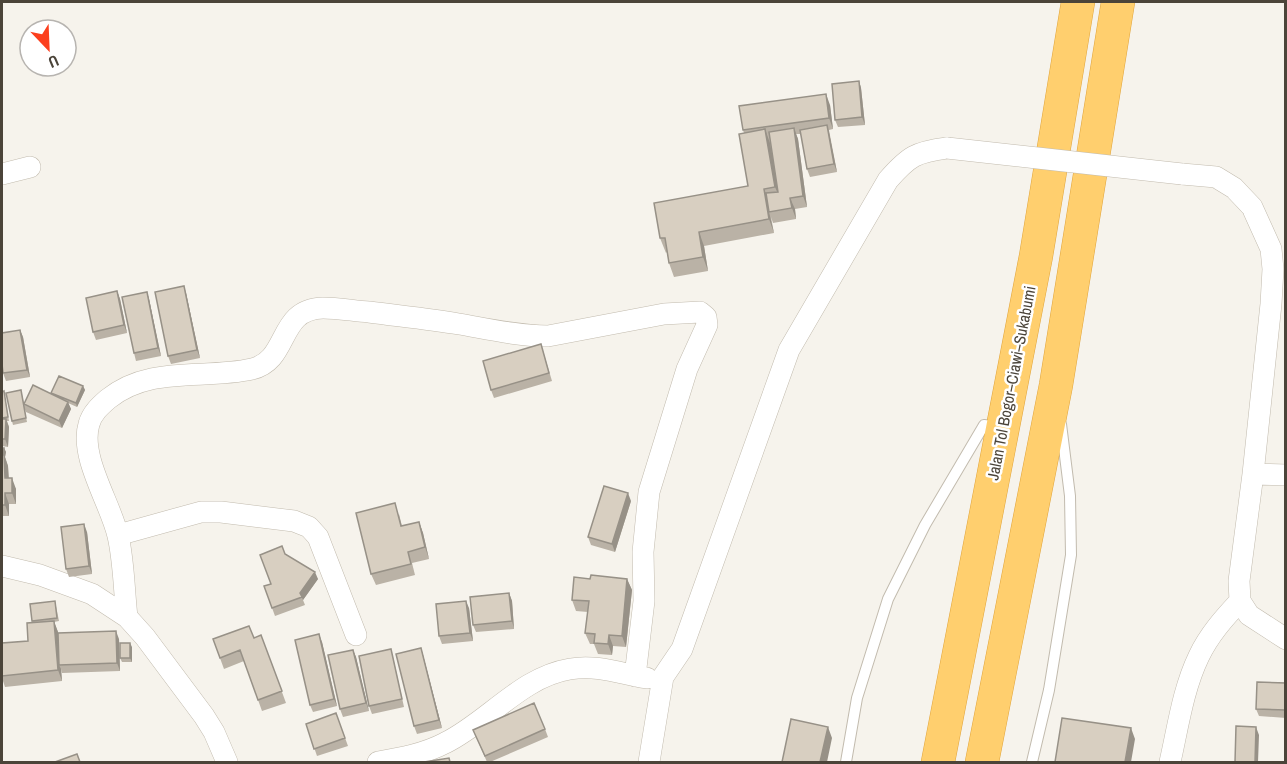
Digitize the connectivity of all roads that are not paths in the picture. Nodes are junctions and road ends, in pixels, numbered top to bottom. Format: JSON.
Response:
{"nodes":[{"id":1,"x":1078,"y":2,"type":"edge"},
{"id":2,"x":1118,"y":2,"type":"edge"},
{"id":3,"x":30,"y":167,"type":"dead end"},
{"id":4,"x":2,"y":174,"type":"edge"},
{"id":5,"x":1056,"y":385,"type":"junction"},
{"id":6,"x":1002,"y":427,"type":"junction"},
{"id":7,"x":1253,"y":474,"type":"junction"},
{"id":8,"x":1286,"y":475,"type":"edge"},
{"id":9,"x":118,"y":535,"type":"junction"},
{"id":10,"x":2,"y":566,"type":"edge"},
{"id":11,"x":1240,"y":600,"type":"junction"},
{"id":12,"x":127,"y":618,"type":"junction"},
{"id":13,"x":356,"y":635,"type":"dead end"},
{"id":14,"x":1286,"y":639,"type":"edge"},
{"id":15,"x":635,"y":676,"type":"junction"},
{"id":16,"x":663,"y":677,"type":"junction"},
{"id":17,"x":227,"y":762,"type":"edge"},
{"id":18,"x":378,"y":762,"type":"edge"},
{"id":19,"x":649,"y":762,"type":"edge"},
{"id":20,"x":846,"y":762,"type":"edge"},
{"id":21,"x":938,"y":762,"type":"edge"},
{"id":22,"x":982,"y":762,"type":"edge"},
{"id":23,"x":1032,"y":762,"type":"edge"},
{"id":24,"x":1170,"y":762,"type":"edge"}],
"edges":[{"from":1,"to":6,"type":"highway","name":"Jalan Tol Bogor–Ciawi–Sukabumi"},
{"from":2,"to":5,"type":"highway"},
{"from":3,"to":4,"type":"street"},
{"from":5,"to":22,"type":"highway"},
{"from":5,"to":23,"type":"lane"},
{"from":6,"to":20,"type":"lane"},
{"from":6,"to":21,"type":"highway","name":"Jalan Tol Bogor–Ciawi–Sukabumi"},
{"from":7,"to":8,"type":"street"},
{"from":7,"to":11,"type":"street"},
{"from":7,"to":16,"type":"street","bridge":true},
{"from":9,"to":12,"type":"street"},
{"from":9,"to":13,"type":"street"},
{"from":9,"to":15,"type":"street"},
{"from":10,"to":12,"type":"street"},
{"from":11,"to":14,"type":"street"},
{"from":11,"to":24,"type":"street"},
{"from":12,"to":17,"type":"street"},
{"from":15,"to":16,"type":"street"},
{"from":15,"to":18,"type":"street"},
{"from":16,"to":19,"type":"street"}]}
